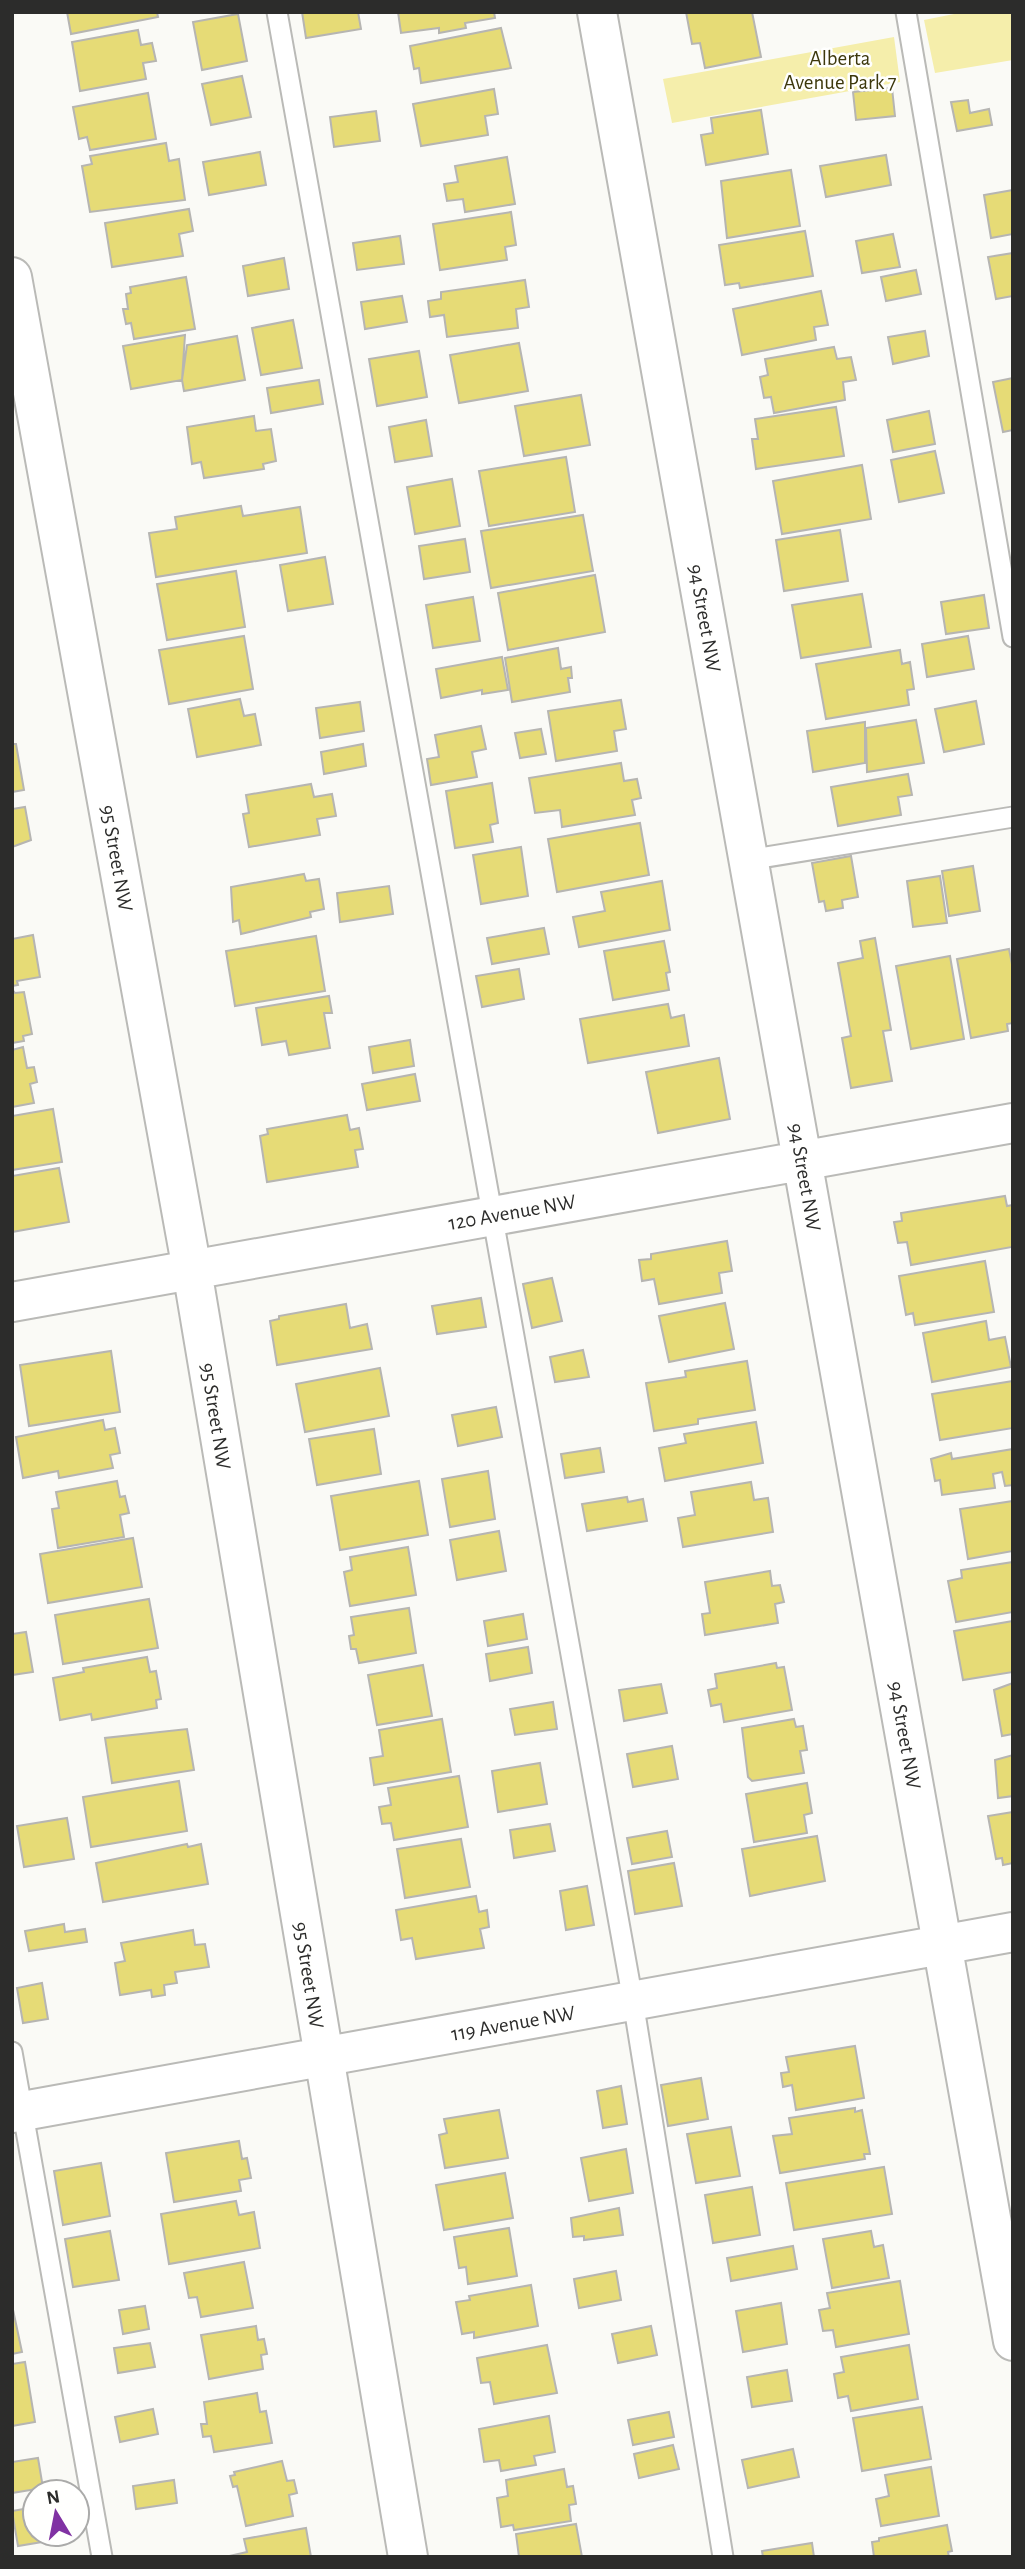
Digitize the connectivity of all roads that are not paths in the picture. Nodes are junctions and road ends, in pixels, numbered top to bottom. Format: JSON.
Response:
{"nodes":[{"id":1,"x":277,"y":12,"type":"edge"},
{"id":2,"x":597,"y":12,"type":"edge"},
{"id":3,"x":906,"y":12,"type":"edge"},
{"id":4,"x":12,"y":277,"type":"edge"},
{"id":5,"x":1013,"y":637,"type":"edge"},
{"id":6,"x":1013,"y":817,"type":"edge"},
{"id":7,"x":748,"y":860,"type":"junction"},
{"id":8,"x":1013,"y":1123,"type":"edge"},
{"id":9,"x":802,"y":1160,"type":"junction"},
{"id":10,"x":492,"y":1216,"type":"junction"},
{"id":11,"x":192,"y":1270,"type":"junction"},
{"id":12,"x":12,"y":1302,"type":"edge"},
{"id":13,"x":1013,"y":1932,"type":"edge"},
{"id":14,"x":943,"y":1945,"type":"junction"},
{"id":15,"x":633,"y":2001,"type":"junction"},
{"id":16,"x":12,"y":2052,"type":"edge"},
{"id":17,"x":322,"y":2057,"type":"junction"},
{"id":18,"x":17,"y":2113,"type":"edge"},
{"id":19,"x":1013,"y":2341,"type":"edge"},
{"id":20,"x":102,"y":2557,"type":"edge"},
{"id":21,"x":408,"y":2557,"type":"edge"},
{"id":22,"x":723,"y":2557,"type":"edge"}],
"edges":[{"from":1,"to":10,"type":"lane"},
{"from":2,"to":7,"type":"street","name":"94 Street NW"},
{"from":3,"to":5,"type":"lane"},
{"from":4,"to":11,"type":"street","name":"95 Street NW"},
{"from":6,"to":7,"type":"lane"},
{"from":7,"to":9,"type":"street","name":"94 Street NW"},
{"from":8,"to":9,"type":"street","name":"120 Avenue NW"},
{"from":9,"to":10,"type":"street","name":"120 Avenue NW"},
{"from":9,"to":14,"type":"street","name":"94 Street NW"},
{"from":10,"to":11,"type":"street","name":"120 Avenue NW"},
{"from":10,"to":15,"type":"lane"},
{"from":11,"to":12,"type":"street","name":"120 Avenue NW"},
{"from":11,"to":17,"type":"street","name":"95 Street NW"},
{"from":13,"to":14,"type":"street","name":"119 Avenue NW"},
{"from":14,"to":15,"type":"street","name":"119 Avenue NW"},
{"from":14,"to":19,"type":"street","name":"94 Street NW"},
{"from":15,"to":17,"type":"street","name":"119 Avenue NW"},
{"from":15,"to":22,"type":"lane"},
{"from":16,"to":18,"type":"lane"},
{"from":17,"to":18,"type":"street","name":"119 Avenue NW"},
{"from":17,"to":21,"type":"street","name":"95 Street NW"},
{"from":18,"to":20,"type":"lane"}]}
